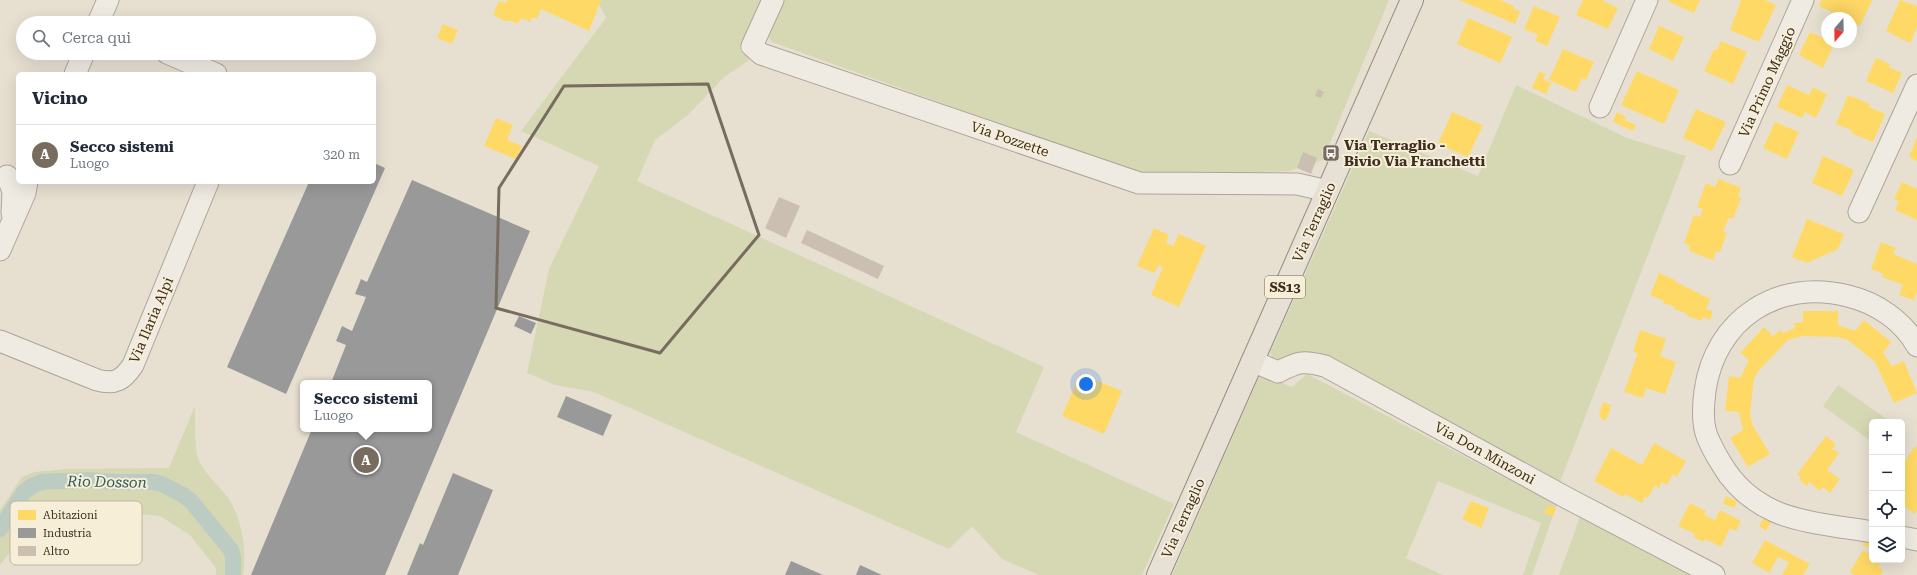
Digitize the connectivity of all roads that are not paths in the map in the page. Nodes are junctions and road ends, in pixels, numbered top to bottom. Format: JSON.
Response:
{"nodes":[{"id":1,"x":108,"y":0,"type":"edge"},
{"id":2,"x":773,"y":0,"type":"edge"},
{"id":3,"x":1412,"y":0,"type":"edge"},
{"id":4,"x":1647,"y":0,"type":"edge"},
{"id":5,"x":1803,"y":0,"type":"edge"},
{"id":6,"x":101,"y":16,"type":"edge"},
{"id":7,"x":81,"y":60,"type":"edge"},
{"id":8,"x":183,"y":60,"type":"edge"},
{"id":9,"x":76,"y":72,"type":"edge"},
{"id":10,"x":211,"y":72,"type":"edge"},
{"id":11,"x":1917,"y":85,"type":"edge"},
{"id":12,"x":1600,"y":107,"type":"dead end"},
{"id":13,"x":1730,"y":164,"type":"dead end"},
{"id":14,"x":8,"y":175,"type":"edge"},
{"id":15,"x":26,"y":184,"type":"edge"},
{"id":16,"x":207,"y":184,"type":"edge"},
{"id":17,"x":1328,"y":191,"type":"junction"},
{"id":18,"x":1859,"y":212,"type":"dead end"},
{"id":19,"x":10,"y":224,"type":"junction"},
{"id":20,"x":0,"y":250,"type":"edge"},
{"id":21,"x":0,"y":341,"type":"edge"},
{"id":22,"x":1917,"y":346,"type":"edge"},
{"id":23,"x":1252,"y":361,"type":"junction"},
{"id":24,"x":1869,"y":531,"type":"edge"},
{"id":25,"x":1905,"y":538,"type":"edge"},
{"id":26,"x":1917,"y":540,"type":"edge"},
{"id":27,"x":1158,"y":575,"type":"edge"},
{"id":28,"x":1714,"y":575,"type":"edge"}],
"edges":[{"from":1,"to":6,"type":"street"},
{"from":2,"to":17,"type":"street","name":"Via Pozzette"},
{"from":3,"to":17,"type":"main road","name":"Via Terraglio","number":"SS13"},
{"from":4,"to":12,"type":"street"},
{"from":5,"to":13,"type":"street","name":"Via Primo Maggio"},
{"from":7,"to":9,"type":"street"},
{"from":8,"to":10,"type":"street"},
{"from":11,"to":18,"type":"street"},
{"from":14,"to":19,"type":"street"},
{"from":15,"to":19,"type":"street"},
{"from":16,"to":21,"type":"street","name":"Via Ilaria Alpi"},
{"from":17,"to":23,"type":"main road","name":"Via Terraglio","number":"SS13"},
{"from":19,"to":20,"type":"street"},
{"from":22,"to":24,"type":"street"},
{"from":23,"to":27,"type":"main road","name":"Via Terraglio","number":"SS13"},
{"from":23,"to":28,"type":"street","name":"Via Don Minzoni"},
{"from":25,"to":26,"type":"street"}]}
